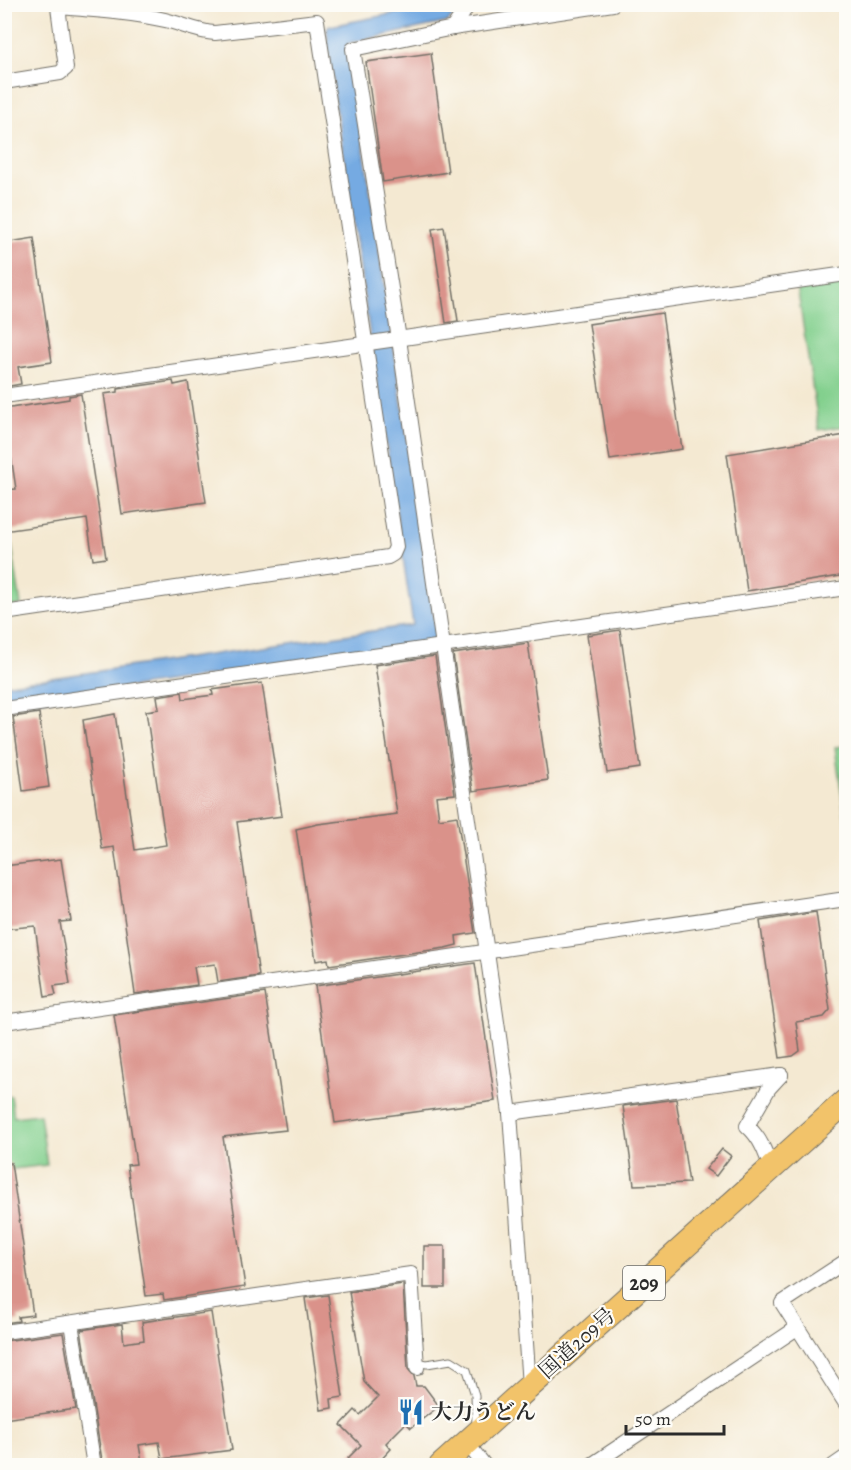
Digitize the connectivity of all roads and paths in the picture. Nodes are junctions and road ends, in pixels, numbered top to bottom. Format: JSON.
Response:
{"nodes":[{"id":1,"x":469,"y":4,"type":"edge"},
{"id":2,"x":613,"y":4,"type":"edge"},
{"id":3,"x":453,"y":28,"type":"junction"},
{"id":4,"x":4,"y":82,"type":"edge"},
{"id":5,"x":846,"y":274,"type":"edge"},
{"id":6,"x":399,"y":339,"type":"junction"},
{"id":7,"x":366,"y":343,"type":"junction"},
{"id":8,"x":4,"y":396,"type":"edge"},
{"id":9,"x":846,"y":588,"type":"edge"},
{"id":10,"x":4,"y":613,"type":"edge"},
{"id":11,"x":442,"y":646,"type":"junction"},
{"id":12,"x":4,"y":709,"type":"edge"},
{"id":13,"x":846,"y":899,"type":"edge"},
{"id":14,"x":487,"y":952,"type":"junction"},
{"id":15,"x":4,"y":1022,"type":"edge"},
{"id":16,"x":846,"y":1101,"type":"edge"},
{"id":17,"x":510,"y":1113,"type":"junction"},
{"id":18,"x":771,"y":1169,"type":"junction"},
{"id":19,"x":846,"y":1261,"type":"edge"},
{"id":20,"x":71,"y":1323,"type":"junction"},
{"id":21,"x":797,"y":1328,"type":"junction"},
{"id":22,"x":4,"y":1332,"type":"edge"},
{"id":23,"x":417,"y":1365,"type":"joint"},
{"id":24,"x":530,"y":1386,"type":"junction"},
{"id":25,"x":846,"y":1404,"type":"edge"},
{"id":26,"x":472,"y":1437,"type":"junction"},
{"id":27,"x":846,"y":1457,"type":"edge"},
{"id":28,"x":94,"y":1466,"type":"edge"},
{"id":29,"x":441,"y":1466,"type":"edge"},
{"id":30,"x":485,"y":1466,"type":"edge"},
{"id":31,"x":590,"y":1466,"type":"edge"},
{"id":32,"x":833,"y":1466,"type":"edge"}],
"edges":[{"from":1,"to":3,"type":"street"},
{"from":2,"to":3,"type":"street"},
{"from":3,"to":6,"type":"street"},
{"from":4,"to":7,"type":"street"},
{"from":5,"to":6,"type":"street"},
{"from":6,"to":7,"type":"street"},
{"from":6,"to":11,"type":"street"},
{"from":7,"to":8,"type":"street"},
{"from":7,"to":10,"type":"street"},
{"from":9,"to":11,"type":"street"},
{"from":11,"to":12,"type":"street"},
{"from":11,"to":14,"type":"street"},
{"from":13,"to":14,"type":"street"},
{"from":14,"to":15,"type":"street"},
{"from":14,"to":17,"type":"street"},
{"from":16,"to":18,"type":"highway","name":"国道209号","number":"209"},
{"from":17,"to":18,"type":"street"},
{"from":17,"to":24,"type":"street"},
{"from":18,"to":24,"type":"highway","name":"国道209号","number":"209"},
{"from":19,"to":21,"type":"street"},
{"from":20,"to":22,"type":"street"},
{"from":20,"to":23,"type":"street"},
{"from":20,"to":28,"type":"street"},
{"from":21,"to":25,"type":"street"},
{"from":21,"to":31,"type":"street"},
{"from":23,"to":26,"type":"lane"},
{"from":24,"to":26,"type":"highway","name":"国道209号","number":"209"},
{"from":26,"to":29,"type":"highway","name":"国道209号","number":"209"},
{"from":26,"to":30,"type":"street"},
{"from":27,"to":32,"type":"street"}]}
